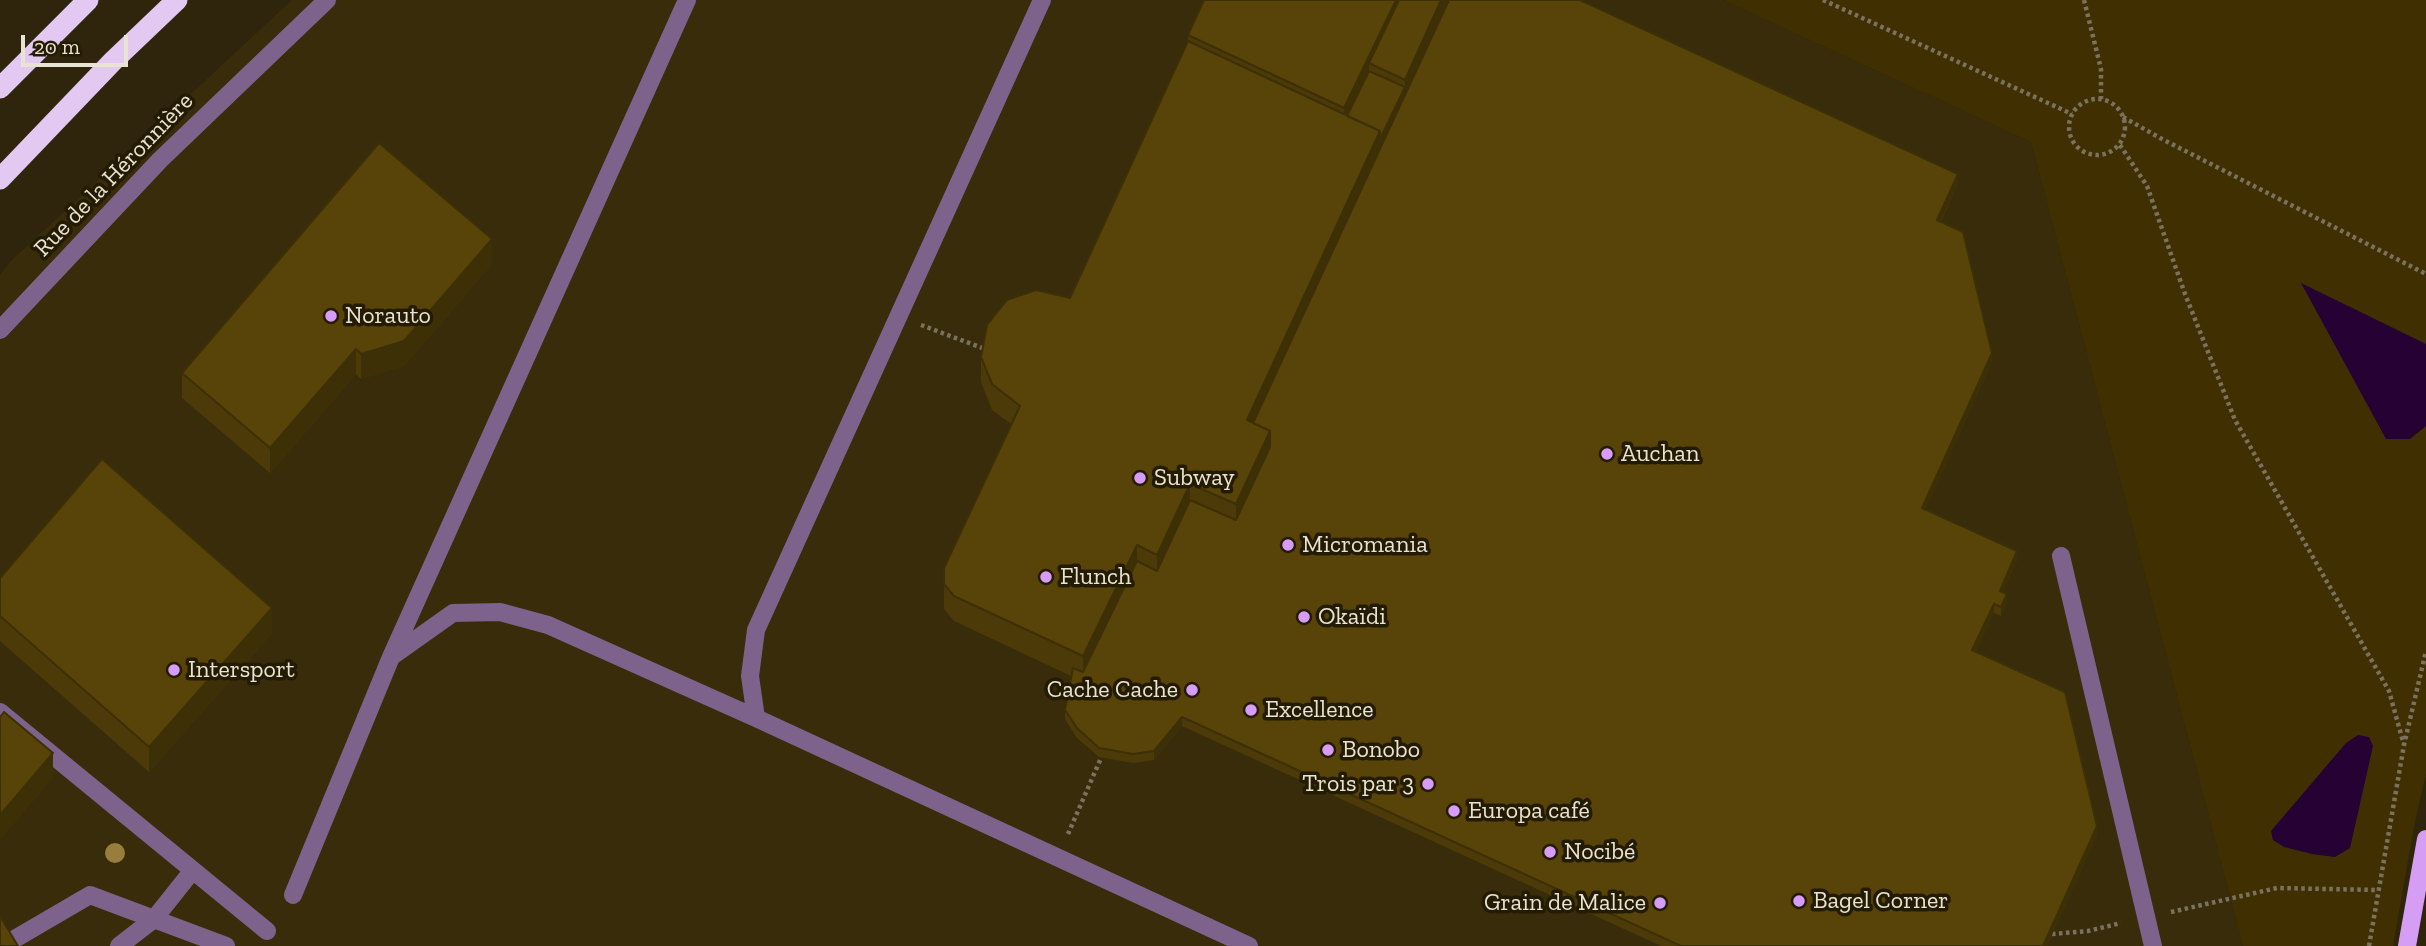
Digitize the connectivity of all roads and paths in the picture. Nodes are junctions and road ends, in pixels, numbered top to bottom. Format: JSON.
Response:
{"nodes":[{"id":1,"x":88,"y":0,"type":"edge"},
{"id":2,"x":177,"y":0,"type":"edge"},
{"id":3,"x":327,"y":0,"type":"edge"},
{"id":4,"x":687,"y":0,"type":"edge"},
{"id":5,"x":1041,"y":0,"type":"edge"},
{"id":6,"x":1823,"y":0,"type":"edge"},
{"id":7,"x":2084,"y":0,"type":"edge"},
{"id":8,"x":0,"y":88,"type":"edge"},
{"id":9,"x":2101,"y":99,"type":"junction"},
{"id":10,"x":2072,"y":114,"type":"junction"},
{"id":11,"x":2123,"y":117,"type":"junction"},
{"id":12,"x":2120,"y":145,"type":"junction"},
{"id":13,"x":0,"y":179,"type":"edge"},
{"id":14,"x":2426,"y":274,"type":"edge"},
{"id":15,"x":898,"y":316,"type":"junction"},
{"id":16,"x":0,"y":330,"type":"edge"},
{"id":17,"x":987,"y":350,"type":"edge"},
{"id":18,"x":2061,"y":555,"type":"dead end"},
{"id":19,"x":2426,"y":651,"type":"edge"},
{"id":20,"x":391,"y":657,"type":"junction"},
{"id":21,"x":0,"y":712,"type":"edge"},
{"id":22,"x":756,"y":718,"type":"junction"},
{"id":23,"x":2404,"y":745,"type":"junction"},
{"id":24,"x":1101,"y":758,"type":"edge"},
{"id":25,"x":2426,"y":839,"type":"edge"},
{"id":26,"x":1058,"y":858,"type":"junction"},
{"id":27,"x":193,"y":870,"type":"junction"},
{"id":28,"x":2377,"y":890,"type":"junction"},
{"id":29,"x":293,"y":895,"type":"dead end"},
{"id":30,"x":2146,"y":918,"type":"junction"},
{"id":31,"x":154,"y":919,"type":"junction"},
{"id":32,"x":267,"y":931,"type":"dead end"},
{"id":33,"x":2052,"y":934,"type":"edge"},
{"id":34,"x":6,"y":944,"type":"edge"},
{"id":35,"x":119,"y":946,"type":"edge"},
{"id":36,"x":226,"y":946,"type":"edge"},
{"id":37,"x":1249,"y":946,"type":"edge"},
{"id":38,"x":2153,"y":946,"type":"edge"},
{"id":39,"x":2368,"y":946,"type":"edge"},
{"id":40,"x":2407,"y":946,"type":"edge"}],
"edges":[{"from":1,"to":8,"type":"highway"},
{"from":2,"to":13,"type":"highway"},
{"from":3,"to":16,"type":"lane","name":"Rue de la Héronnière"},
{"from":4,"to":20,"type":"lane"},
{"from":5,"to":15,"type":"lane"},
{"from":6,"to":10,"type":"path"},
{"from":7,"to":9,"type":"path"},
{"from":9,"to":10,"type":"path"},
{"from":9,"to":11,"type":"path"},
{"from":10,"to":12,"type":"path"},
{"from":11,"to":12,"type":"path"},
{"from":11,"to":14,"type":"path"},
{"from":12,"to":23,"type":"path"},
{"from":15,"to":17,"type":"path"},
{"from":15,"to":22,"type":"lane"},
{"from":18,"to":30,"type":"lane"},
{"from":19,"to":23,"type":"path"},
{"from":20,"to":22,"type":"lane"},
{"from":20,"to":29,"type":"lane"},
{"from":21,"to":27,"type":"lane"},
{"from":22,"to":26,"type":"lane"},
{"from":23,"to":28,"type":"path"},
{"from":24,"to":26,"type":"path"},
{"from":25,"to":40,"type":"main road"},
{"from":26,"to":37,"type":"lane"},
{"from":27,"to":31,"type":"lane"},
{"from":27,"to":32,"type":"lane"},
{"from":28,"to":30,"type":"path"},
{"from":28,"to":39,"type":"path"},
{"from":30,"to":33,"type":"path"},
{"from":30,"to":38,"type":"lane"},
{"from":31,"to":34,"type":"lane"},
{"from":31,"to":35,"type":"lane"},
{"from":31,"to":36,"type":"lane"}]}
